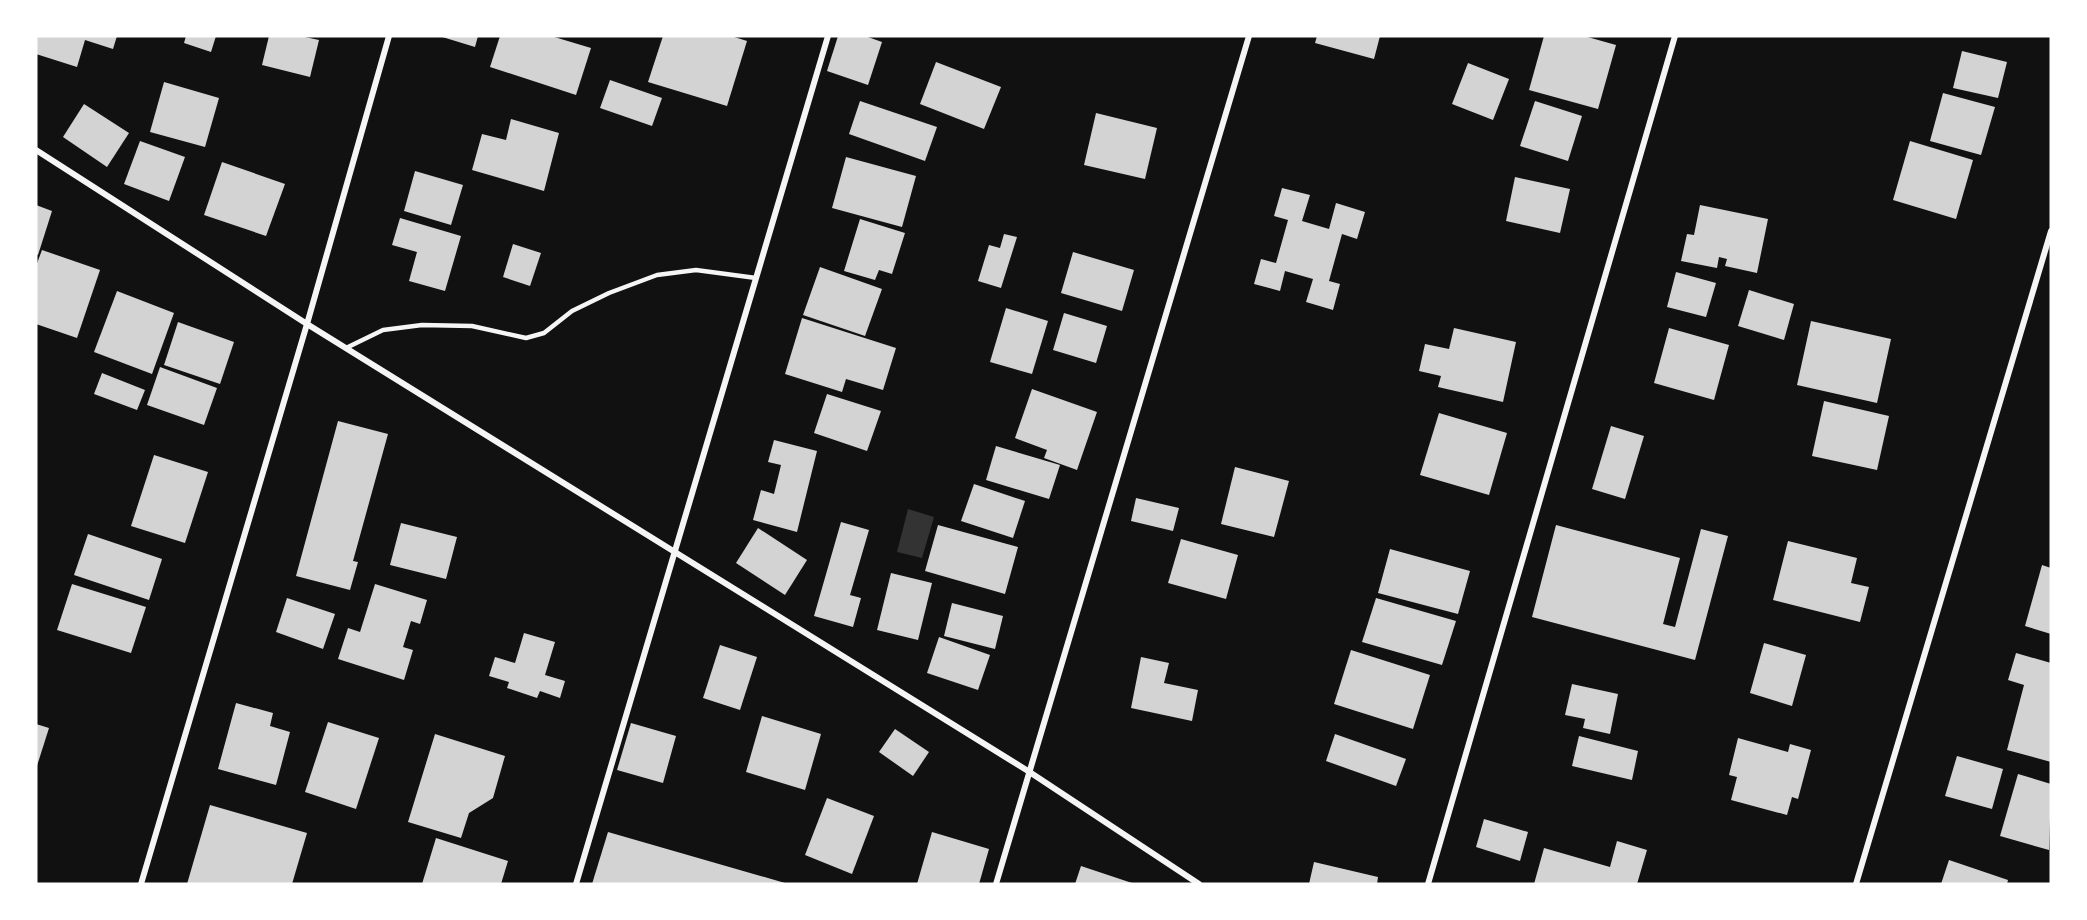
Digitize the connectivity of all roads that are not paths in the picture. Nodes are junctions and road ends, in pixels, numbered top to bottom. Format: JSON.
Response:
{"nodes":[{"id":1,"x":388,"y":36,"type":"edge"},
{"id":2,"x":828,"y":36,"type":"edge"},
{"id":3,"x":1249,"y":36,"type":"edge"},
{"id":4,"x":1675,"y":36,"type":"edge"},
{"id":5,"x":36,"y":150,"type":"edge"},
{"id":6,"x":2051,"y":231,"type":"edge"},
{"id":7,"x":756,"y":278,"type":"junction"},
{"id":8,"x":307,"y":324,"type":"junction"},
{"id":9,"x":346,"y":348,"type":"junction"},
{"id":10,"x":674,"y":550,"type":"junction"},
{"id":11,"x":1028,"y":771,"type":"junction"},
{"id":12,"x":141,"y":884,"type":"edge"},
{"id":13,"x":576,"y":884,"type":"edge"},
{"id":14,"x":996,"y":884,"type":"edge"},
{"id":15,"x":1199,"y":884,"type":"edge"},
{"id":16,"x":1428,"y":884,"type":"edge"},
{"id":17,"x":1856,"y":884,"type":"edge"}],
"edges":[{"from":1,"to":8,"type":"street"},
{"from":2,"to":7,"type":"street"},
{"from":3,"to":11,"type":"street"},
{"from":4,"to":16,"type":"street"},
{"from":5,"to":8,"type":"street"},
{"from":6,"to":17,"type":"street"},
{"from":7,"to":9,"type":"lane"},
{"from":7,"to":10,"type":"street"},
{"from":8,"to":9,"type":"street"},
{"from":8,"to":12,"type":"street"},
{"from":9,"to":10,"type":"street"},
{"from":10,"to":11,"type":"street"},
{"from":10,"to":13,"type":"street"},
{"from":11,"to":14,"type":"street"},
{"from":11,"to":15,"type":"street"}]}
